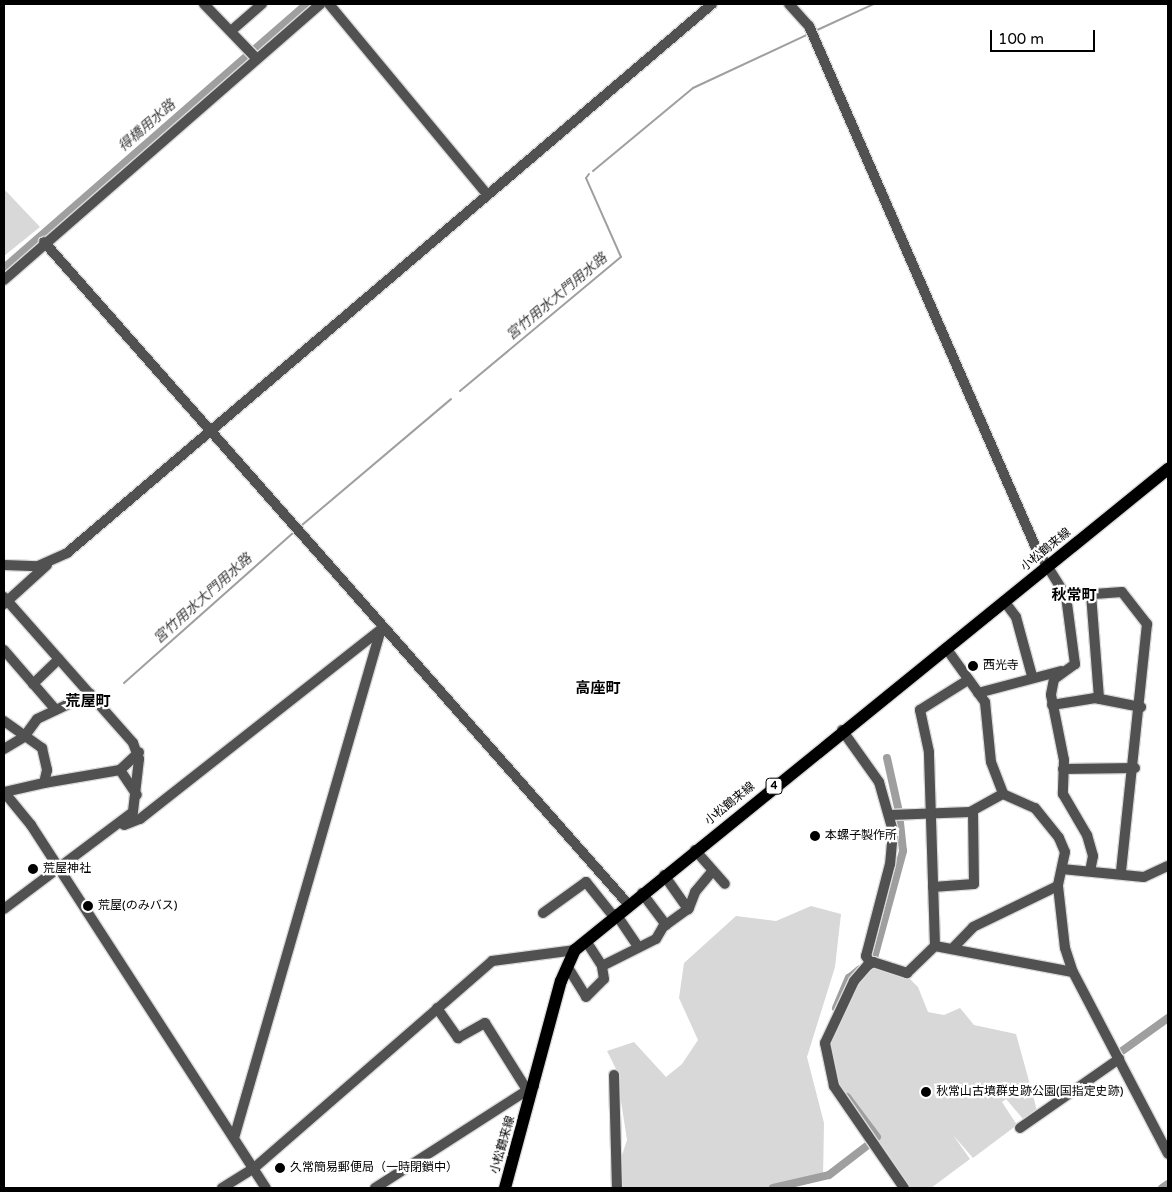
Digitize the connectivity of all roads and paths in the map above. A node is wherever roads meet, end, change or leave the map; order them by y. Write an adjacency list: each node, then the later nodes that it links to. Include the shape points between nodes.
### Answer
1 (204, 4): 7 (street)
2 (262, 4): 7 (street)
3 (320, 4): 8 (street)
4 (328, 4): 9 (street)
5 (712, 4): 9 (street)
6 (789, 4): 16 (street, via 809,26)
7 (231, 31): 8 (street)
8 (252, 54): 10 (street)
9 (487, 194): 12 (street)
10 (44, 242): 11 (street); 12 (street)
11 (4, 280)
12 (213, 430): 14 (street); 21 (street)
13 (1168, 469): 16 (main road, 小松鶴来線 / 4)
14 (50, 562): 15 (street, via 38,566); 19 (street)
15 (4, 565)
16 (1046, 567): 18 (street); 20 (main road, 小松鶴来線 / 4)
17 (1091, 594): 18 (street); 31 (street); 33 (street, via 1122,592 1147,624)
18 (1066, 596): 25 (street, via 1075,664)
19 (5, 600): 24 (street)
20 (1004, 601): 22 (main road, 小松鶴来線 / 4); 26 (street, via 1016,617)
21 (381, 629): 49 (street, via 140,819); 62 (street); 82 (street)
22 (946, 648): 27 (street); 36 (main road, 小松鶴来線 / 4)
23 (4, 650): 28 (street)
24 (59, 659): 28 (street); 30 (street)
25 (1065, 671): 26 (street); 32 (street, via 1054,678)
26 (1032, 676): 29 (street)
27 (968, 680): 29 (street); 48 (street, via 920,710 929,752)
28 (33, 684): 34 (street)
29 (978, 693): 44 (street, via 985,702 991,762)
30 (90, 694): 34 (street); 39 (street)
31 (1099, 699): 32 (street); 33 (street)
32 (1052, 705): 41 (street)
33 (1141, 707): 40 (street)
34 (56, 710): 37 (street, via 37,719)
35 (4, 721): 37 (street)
36 (842, 730): 47 (street, via 880,782); 50 (main road, 小松鶴来線 / 4)
37 (24, 737): 38 (street); 43 (street, via 42,748 47,764)
38 (4, 749)
39 (139, 752): 42 (street); 45 (street)
40 (1135, 768): 41 (street); 56 (street)
41 (1063, 769): 54 (street, via 1069,810 1087,835 1093,856)
42 (120, 770): 43 (street); 45 (street)
43 (44, 783): 52 (street, via 4,792)
44 (1003, 794): 46 (street); 53 (street, via 1035,808 1052,824 1065,852)
45 (137, 795): 49 (street, via 133,812)
46 (973, 811): 48 (street); 60 (street, via 974,884)
47 (890, 815): 48 (street); 73 (street, via 890,864 866,956)
48 (931, 815): 60 (street)
49 (120, 826): 52 (street)
50 (695, 850): 55 (street); 57 (main road, 小松鶴来線 / 4)
51 (1168, 866): 56 (street, via 1144,877)
52 (57, 868): 63 (street); 82 (street)
53 (1062, 870): 54 (street); 59 (street)
54 (1090, 871): 56 (street)
55 (712, 872): 58 (street); 64 (street, via 694,892)
56 (1121, 873)
57 (664, 875): 61 (main road, 小松鶴来線 / 4); 64 (street)
58 (725, 884)
59 (1058, 886): 71 (street, via 973,927); 76 (street, via 1065,948)
60 (933, 887): 69 (street)
61 (642, 894): 62 (main road, 小松鶴来線 / 4); 67 (street)
62 (628, 904): 66 (main road, 小松鶴来線 / 4)
63 (4, 909)
64 (688, 909): 67 (street)
65 (543, 914): 66 (street, via 586,882)
66 (615, 916): 68 (main road, 小松鶴来線 / 4); 70 (street)
67 (666, 925): 70 (street, via 656,939)
68 (586, 941): 72 (main road, 小松鶴来線 / 4); 75 (street)
69 (935, 946): 71 (street); 73 (street, via 907,972)
70 (638, 947): 75 (street)
71 (952, 949): 76 (street)
72 (575, 950): 74 (main road, 小松鶴来線 / 4); 77 (street, via 492,961)
73 (871, 964): 90 (street, via 854,981 824,1050 836,1090)
74 (567, 966): 75 (street, via 586,997 604,979); 80 (main road, 小松鶴来線 / 4)
75 (602, 966)
76 (1073, 972): 78 (street)
77 (437, 1008): 80 (street, via 458,1038 484,1022); 84 (street)
78 (1119, 1059): 81 (street); 83 (street)
79 (614, 1075): 89 (street)
80 (531, 1088): 87 (street); 88 (main road, 小松鶴来線 / 4)
81 (1020, 1128)
82 (234, 1138): 84 (street)
83 (1168, 1154)
84 (253, 1169): 85 (street); 86 (street)
85 (222, 1188)
86 (266, 1188)
87 (376, 1188)
88 (505, 1188)
89 (617, 1188)
90 (904, 1188)

